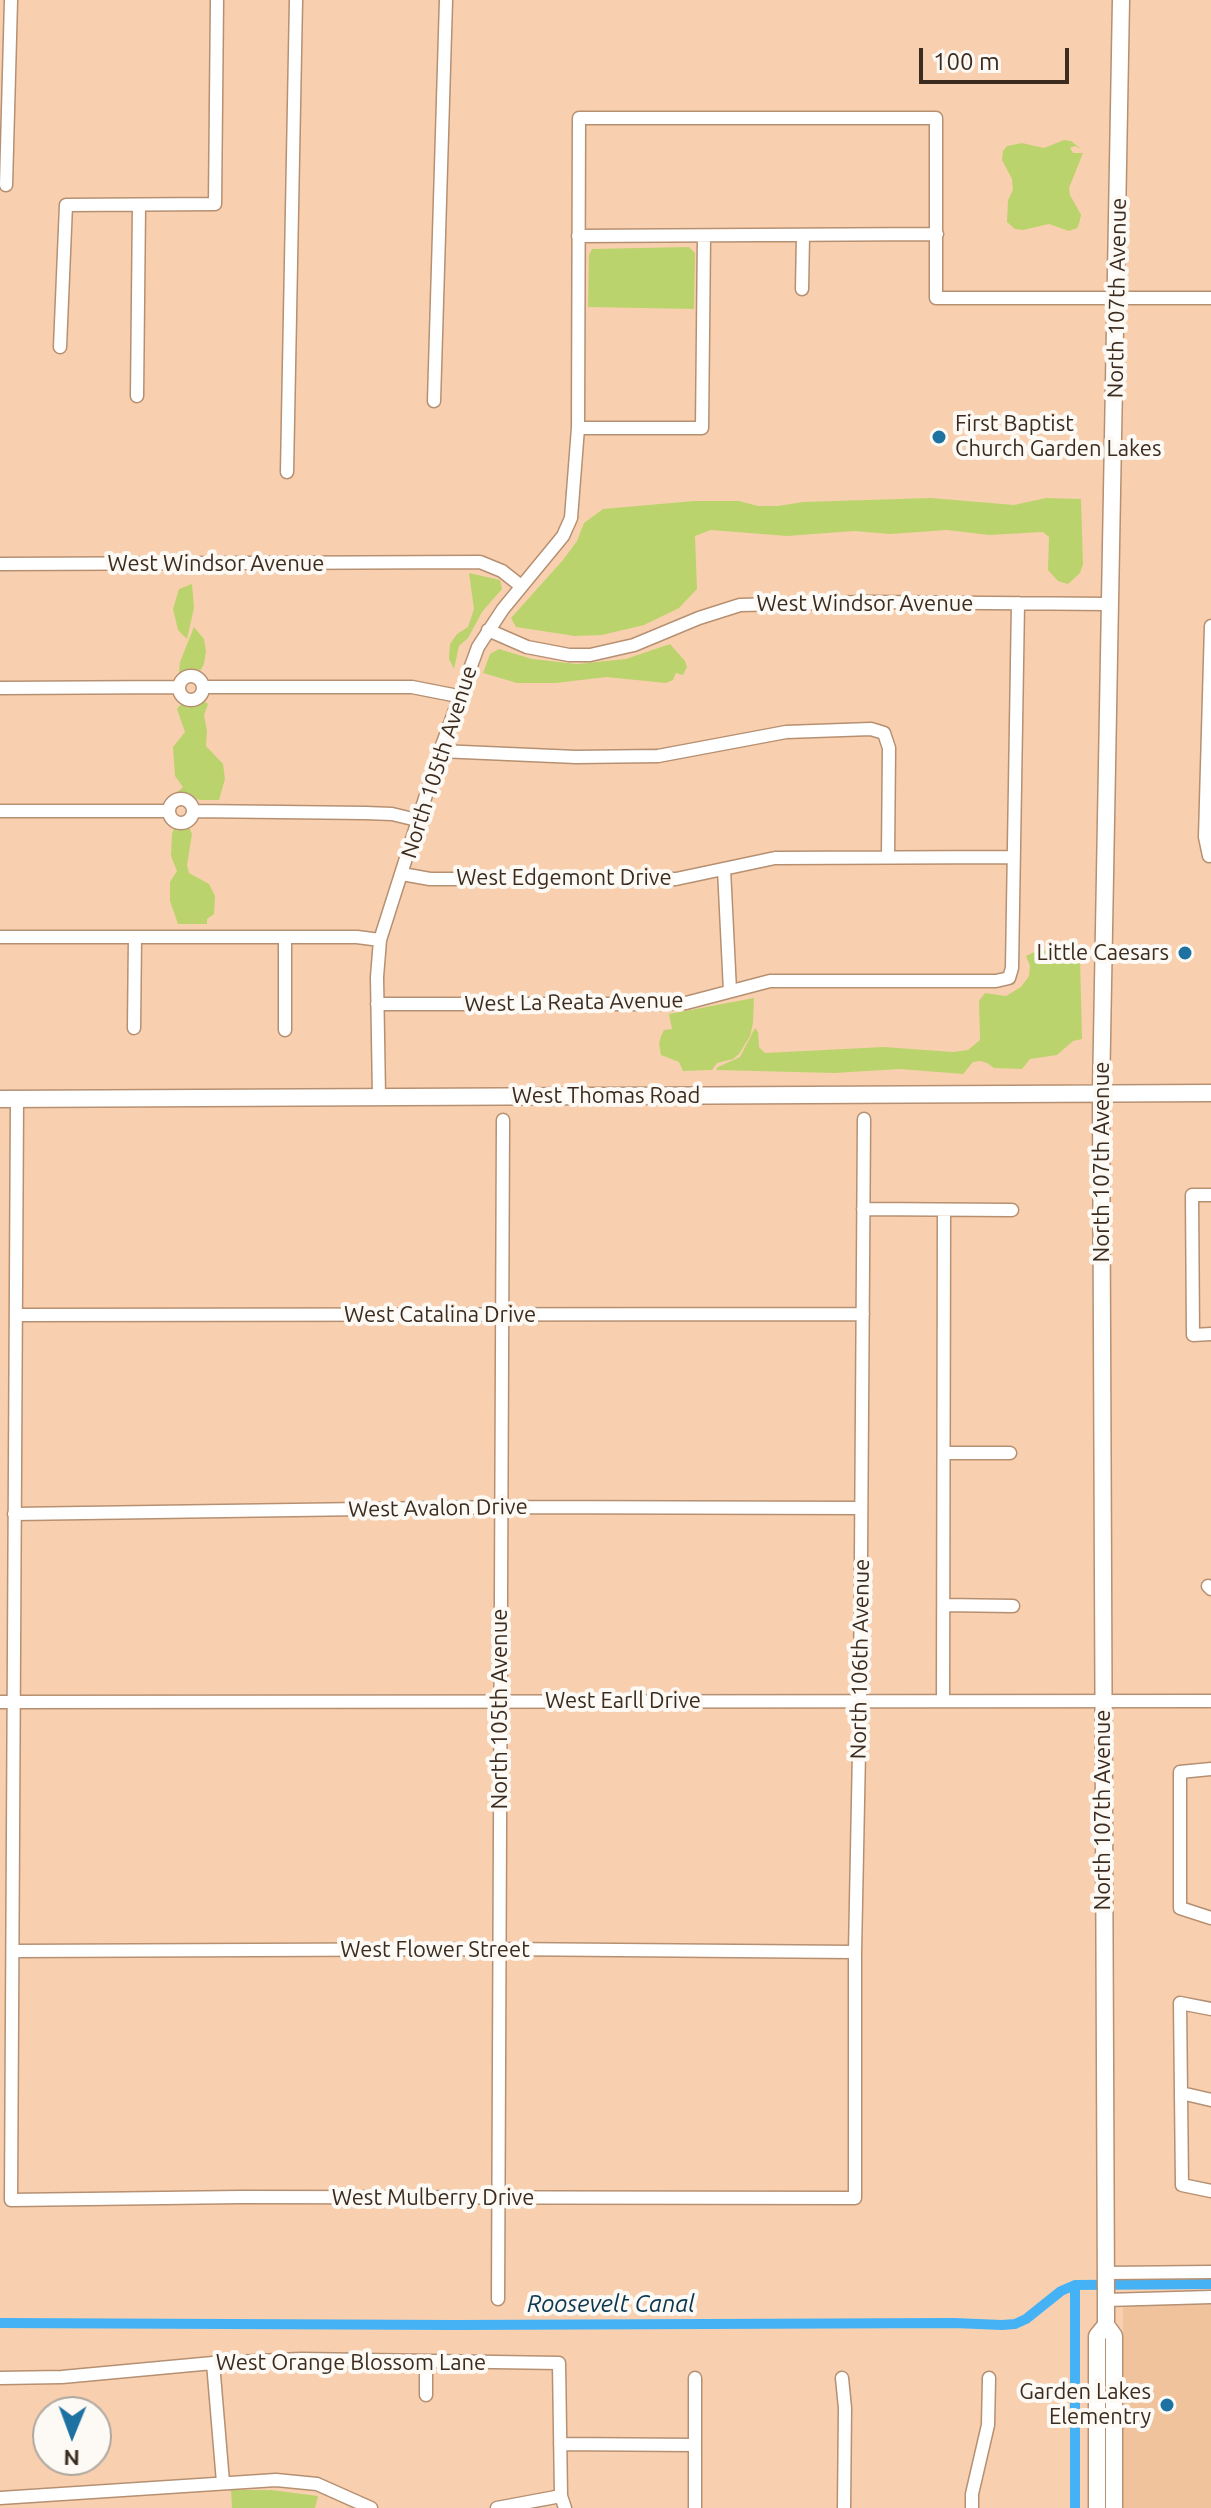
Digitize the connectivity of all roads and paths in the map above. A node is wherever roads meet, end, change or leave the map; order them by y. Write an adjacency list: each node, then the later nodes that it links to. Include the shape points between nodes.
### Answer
1 (11, 0): 6 (street)
2 (217, 0): 7 (street, via 215,204)
3 (296, 0): 19 (street)
4 (446, 0): 17 (street)
5 (1121, 0): 13 (main road, North 107th Avenue)
6 (6, 185)
7 (139, 205): 15 (street, via 66,205); 16 (street)
8 (937, 234): 9 (street, North 105th Avenue, via 936,118 579,118); 11 (street); 13 (street, via 936,298)
9 (578, 236): 10 (street); 18 (street, North 105th Avenue)
10 (704, 236): 11 (street); 18 (street, via 702,428)
11 (803, 236): 12 (street)
12 (802, 289)
13 (1117, 296): 14 (street); 23 (main road, North 107th Avenue)
14 (1211, 298)
15 (60, 347)
16 (137, 396)
17 (434, 401)
18 (578, 428): 21 (street, North 105th Avenue, via 571,518 563,536)
19 (287, 472)
20 (0, 564): 21 (street, West Windsor Avenue, via 480,562)
21 (521, 586): 25 (street, North 105th Avenue)
22 (1018, 603): 23 (street, West Windsor Avenue); 25 (street, West Windsor Avenue, via 740,605 634,645 590,655 527,647); 34 (street)
23 (1111, 604): 45 (main road, North 107th Avenue)
24 (1211, 626): 28 (street)
25 (488, 630): 27 (street, North 105th Avenue)
26 (0, 688): 27 (street, via 179,687 185,677 193,676 203,687 412,687)
27 (458, 696): 29 (street, North 105th Avenue)
28 (1209, 731): 32 (street, via 1205,837)
29 (440, 751): 31 (street, North 105th Avenue); 33 (street, via 658,756 786,732 871,729 884,733 889,748)
30 (0, 811): 31 (street, via 169,811 181,799 193,811 392,814)
31 (417, 820): 36 (street, North 105th Avenue)
32 (1210, 856)
33 (888, 857): 34 (street, West Edgemont Drive); 35 (street, West Edgemont Drive, via 775,858)
34 (1013, 857): 41 (street, West La Reata Avenue, via 1009,978 770,981)
35 (724, 869): 36 (street, West Edgemont Drive, via 664,879 430,879); 41 (street)
36 (402, 874): 40 (street, North 105th Avenue)
37 (0, 937): 38 (street)
38 (135, 937): 39 (street); 43 (street)
39 (285, 938): 40 (street); 44 (street)
40 (380, 940): 42 (street, North 105th Avenue)
41 (730, 991): 42 (street, West La Reata Avenue, via 686,1003)
42 (377, 1004): 47 (street, North 105th Avenue)
43 (134, 1028)
44 (285, 1030)
45 (1101, 1093): 46 (main road, West Thomas Road); 47 (main road, West Thomas Road); 69 (main road, North 107th Avenue)
46 (1211, 1093)
47 (379, 1097): 48 (main road, West Thomas Road)
48 (9, 1099): 56 (street)
49 (864, 1119): 52 (street, North 106th Avenue)
50 (503, 1120): 57 (street, North 105th Avenue)
51 (1211, 1195): 58 (street, via 1192,1195 1193,1335)
52 (863, 1209): 53 (street); 55 (street, North 106th Avenue)
53 (944, 1210): 54 (street); 59 (street)
54 (1012, 1210)
55 (863, 1314): 57 (street, West Catalina Drive); 62 (street, North 106th Avenue)
56 (17, 1315): 57 (street, West Catalina Drive); 63 (street)
57 (502, 1315): 61 (street, North 105th Avenue)
58 (1211, 1334)
59 (944, 1453): 60 (street); 64 (street)
60 (1010, 1453)
61 (503, 1507): 62 (street, West Avalon Drive); 63 (street, West Avalon Drive); 66 (street, North 105th Avenue)
62 (861, 1508): 67 (street, North 106th Avenue)
63 (14, 1514): 72 (street)
64 (944, 1605): 65 (street); 68 (street)
65 (1013, 1606)
66 (499, 1701): 67 (street, West Earll Drive); 72 (street, West Earll Drive); 75 (street, North 105th Avenue)
67 (860, 1701): 68 (street, West Earll Drive); 77 (street, North 106th Avenue)
68 (943, 1701): 69 (street, West Earll Drive)
69 (1102, 1701): 70 (street, West Earll Drive); 85 (main road, North 107th Avenue)
70 (1211, 1701)
71 (0, 1702): 72 (street, West Earll Drive)
72 (16, 1702): 76 (street)
73 (1211, 1769): 74 (street, via 1180,1772 1180,1908)
74 (1211, 1918)
75 (499, 1949): 76 (street, West Flower Street); 77 (street, West Flower Street); 83 (street, North 105th Avenue)
76 (14, 1951): 83 (street, West Mulberry Drive, via 11,2200)
77 (855, 1952): 82 (street, North 106th Avenue)
78 (1211, 2009): 79 (street, via 1180,2003)
79 (1181, 2093): 80 (street); 81 (street, via 1182,2185)
80 (1211, 2100)
81 (1211, 2191)
82 (855, 2198): 83 (street, West Mulberry Drive)
83 (496, 2199): 88 (street, North 105th Avenue)
84 (1211, 2272): 85 (street)
85 (1106, 2273): 87 (main road, North 107th Avenue)
86 (1211, 2297): 87 (street)
87 (1106, 2298): 89 (main road, North 107th Avenue)
88 (498, 2299)
89 (1106, 2325): 107 (main road, North 107th Avenue, via 1097,2336); 108 (main road, North 107th Avenue, via 1114,2336)
90 (426, 2362): 91 (street, West Orange Blossom Lane); 96 (street); 97 (street, West Orange Blossom Lane, via 559,2363)
91 (213, 2363): 92 (street, West Orange Blossom Lane); 99 (street)
92 (0, 2378)
93 (695, 2378): 98 (street)
94 (842, 2378): 105 (street)
95 (989, 2378): 106 (street, via 988,2425)
96 (426, 2395)
97 (560, 2444): 98 (street); 101 (street)
98 (695, 2445): 104 (street)
99 (223, 2482): 100 (street); 102 (street, via 317,2484)
100 (0, 2498)
101 (563, 2502): 103 (street)
102 (371, 2508)
103 (497, 2508)
104 (695, 2508)
105 (844, 2508)
106 (972, 2508)
107 (1097, 2508)
108 (1114, 2508)

